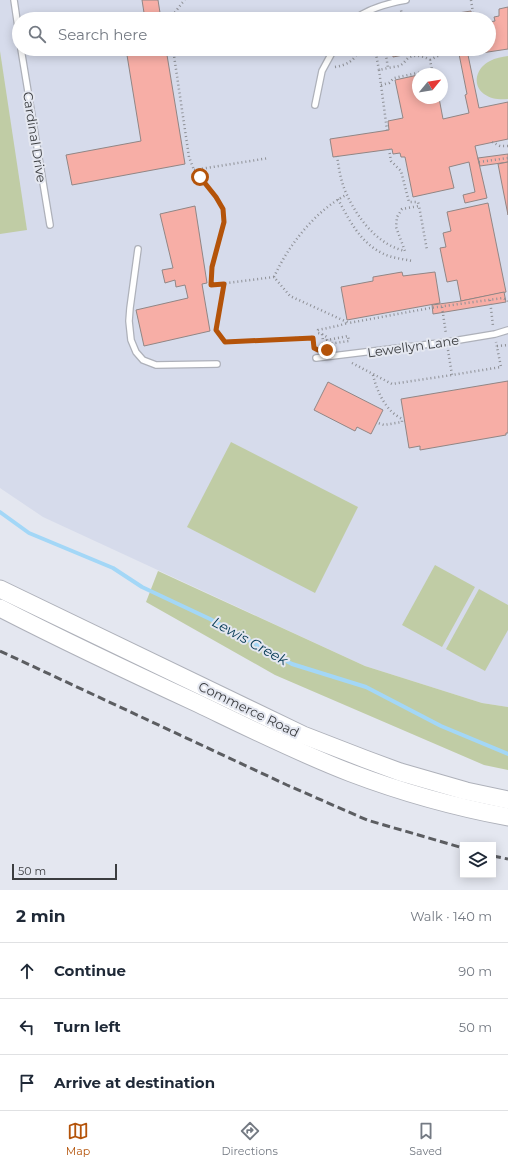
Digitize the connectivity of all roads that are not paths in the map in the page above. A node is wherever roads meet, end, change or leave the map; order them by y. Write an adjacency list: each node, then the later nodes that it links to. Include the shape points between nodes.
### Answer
1 (14, 0): 3 (lane)
2 (406, 0): 4 (lane)
3 (16, 12)
4 (366, 12)
5 (22, 56): 8 (lane, Cardinal Drive)
6 (330, 56): 7 (lane, via 322,71)
7 (315, 105)
8 (50, 225)
9 (138, 249): 12 (lane, via 129,321 131,340 139,357 156,365)
10 (508, 330): 11 (lane, Lewellyn Lane, via 447,342)
11 (316, 358)
12 (217, 364)
13 (0, 589): 15 (main road, Commerce Road, via 303,735 400,772)
14 (0, 608): 16 (main road, Commerce Road, via 315,758 403,791)
15 (508, 800)
16 (508, 817)

